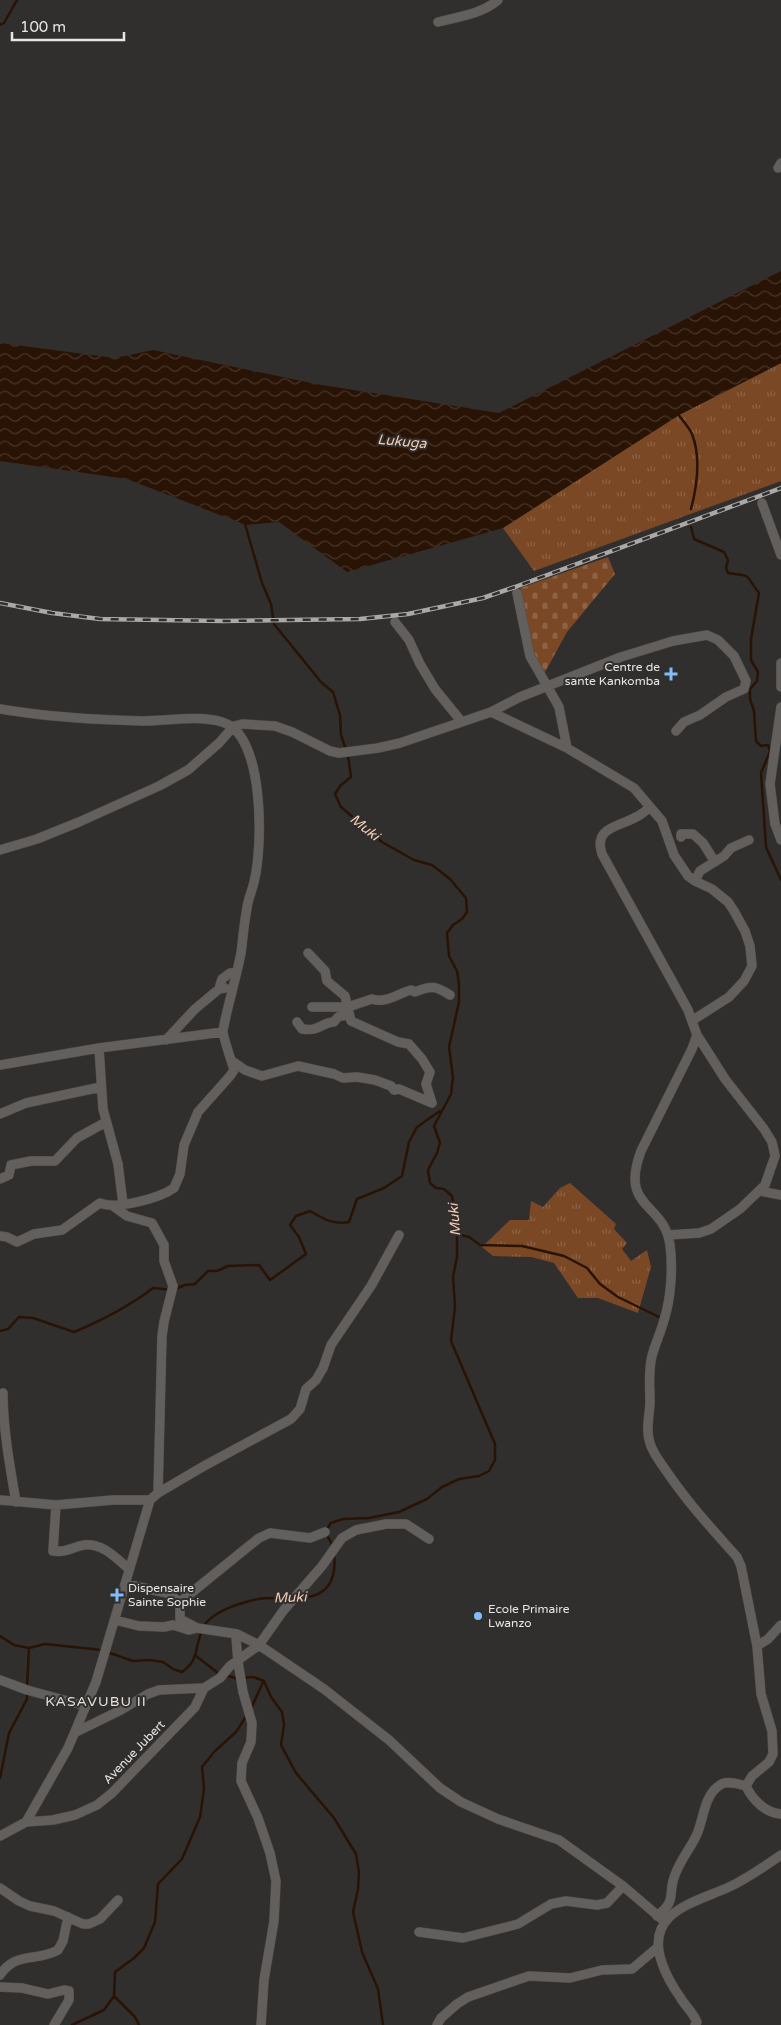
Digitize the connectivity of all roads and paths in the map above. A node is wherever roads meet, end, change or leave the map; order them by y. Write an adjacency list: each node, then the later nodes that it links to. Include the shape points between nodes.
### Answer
1 (498, 0): 2 (street, via 468,15)
2 (438, 22)
3 (762, 503): 4 (street)
4 (781, 555)
5 (517, 593): 9 (street, via 530,656)
6 (395, 622): 13 (street, via 409,640 435,689)
7 (781, 663): 8 (street)
8 (781, 687)
9 (546, 688): 12 (street); 15 (street, via 621,657 673,641 707,635 718,640 734,656 746,681 744,689 684,722); 16 (street, via 559,707)
10 (781, 707): 20 (street, via 770,784 775,824)
11 (0, 709): 14 (street, via 65,718 196,720)
12 (490, 712): 13 (street); 16 (street)
13 (461, 721): 14 (street, via 400,743 339,753 330,752 275,726)
14 (234, 726): 21 (street, via 188,770 159,786 37,839); 25 (street, via 254,763 259,820 254,882 246,909)
15 (676, 731)
16 (567, 748): 17 (street, via 634,788)
17 (649, 808): 23 (street, via 662,821 674,854); 31 (street, via 636,818 607,830 599,845)
18 (681, 838): 22 (street, via 681,834 693,834)
19 (749, 840): 22 (street, via 731,848)
20 (781, 840)
21 (0, 850)
22 (715, 862): 23 (street, via 700,871)
23 (695, 881): 31 (street, via 728,902 745,931 752,966 744,981 728,997)
24 (308, 953): 30 (street, via 325,971 327,981 345,996)
25 (236, 973): 26 (street); 27 (street, via 222,979)
26 (234, 986): 27 (street); 33 (street)
27 (219, 989): 35 (street)
28 (450, 995): 30 (street, via 438,987 425,987 415,992 404,992 398,997 372,999)
29 (312, 1006): 30 (street)
30 (348, 1010): 32 (street, via 321,1028 302,1029); 37 (street, via 351,1022 410,1044 430,1072 426,1084 432,1103 376,1080 343,1078 298,1066 262,1076)
31 (693, 1020): 34 (street)
32 (298, 1022)
33 (222, 1032): 35 (street); 37 (street)
34 (697, 1035): 43 (street, via 772,1142 775,1156 768,1179); 48 (street, via 636,1166 634,1180 640,1199)
35 (166, 1040): 36 (street)
36 (99, 1048): 38 (street); 39 (street)
37 (232, 1061): 45 (street, via 234,1070 230,1076 198,1112 184,1145 180,1174 174,1188 142,1201)
38 (0, 1065)
39 (101, 1087): 40 (street, via 26,1103); 41 (street)
40 (0, 1114)
41 (106, 1122): 42 (street, via 77,1138 55,1161 11,1165 9,1174); 45 (street, via 118,1164)
42 (0, 1179)
43 (760, 1191): 44 (street); 48 (street, via 711,1229)
44 (781, 1194)
45 (123, 1204): 46 (street)
46 (113, 1206): 49 (street, via 100,1203 62,1230 34,1234 17,1242); 51 (street, via 127,1216 154,1225 164,1246 164,1260 174,1286 162,1336)
47 (399, 1235): 51 (street, via 371,1286 332,1345 316,1380 306,1389 300,1410 291,1419)
48 (668, 1235): 66 (street, via 671,1280 649,1373 649,1442 692,1507 737,1556)
49 (0, 1236)
50 (3, 1394): 54 (street, via 3,1421)
51 (158, 1493): 53 (street)
52 (0, 1500): 54 (street)
53 (150, 1500): 55 (street); 58 (street)
54 (16, 1502): 55 (street)
55 (56, 1505): 58 (street, via 53,1551 63,1553 84,1545 102,1547)
56 (326, 1532): 60 (street, via 310,1538 270,1533 254,1542)
57 (429, 1539): 65 (street, Avenue Jubert, via 406,1524 356,1530 342,1538)
58 (129, 1569): 59 (street)
59 (124, 1584): 60 (street, via 167,1592); 61 (street)
60 (180, 1602): 62 (street)
61 (115, 1620): 62 (street, via 139,1626 164,1627); 70 (street)
62 (177, 1622): 64 (street)
63 (781, 1625): 66 (street)
64 (237, 1634): 65 (street); 67 (street)
65 (259, 1644): 67 (street, Avenue Jubert); 77 (street, via 389,1740 440,1788 461,1802 559,1840)
66 (757, 1646): 72 (street, via 761,1694 772,1731 773,1754)
67 (234, 1664): 69 (street, Avenue Jubert); 87 (street, via 252,1724 241,1781 270,1853 276,1881)
68 (0, 1680): 70 (street)
69 (204, 1688): 71 (street, via 159,1690); 74 (street, Avenue Jubert, via 195,1707 97,1805 75,1815)
70 (86, 1706): 71 (street)
71 (76, 1732): 74 (street)
72 (746, 1786): 73 (street, via 766,1809); 81 (street, via 727,1782 720,1785 706,1803 697,1834 674,1877 669,1905)
73 (781, 1814)
74 (26, 1822): 75 (street, Avenue Jubert)
75 (0, 1836)
76 (781, 1854): 81 (street, via 731,1886)
77 (623, 1886): 81 (street); 82 (street, via 607,1903 596,1905 566,1901 551,1904 518,1924 463,1938)
78 (0, 1888): 80 (street, via 18,1901)
79 (118, 1900): 80 (street, via 100,1919 89,1924)
80 (68, 1917): 84 (street, via 58,1950 17,1960 6,1966)
81 (660, 1918): 83 (street)
82 (419, 1932)
83 (658, 1947): 88 (street, via 632,1969 602,1970 570,1978 529,1976 479,1992 457,2004); 89 (street, via 669,1979 693,2012)
84 (0, 1975)
85 (0, 1987): 86 (street, via 48,1994 69,1991 70,2000)
86 (54, 2025)
87 (261, 2025)
88 (437, 2025)
89 (695, 2025)

